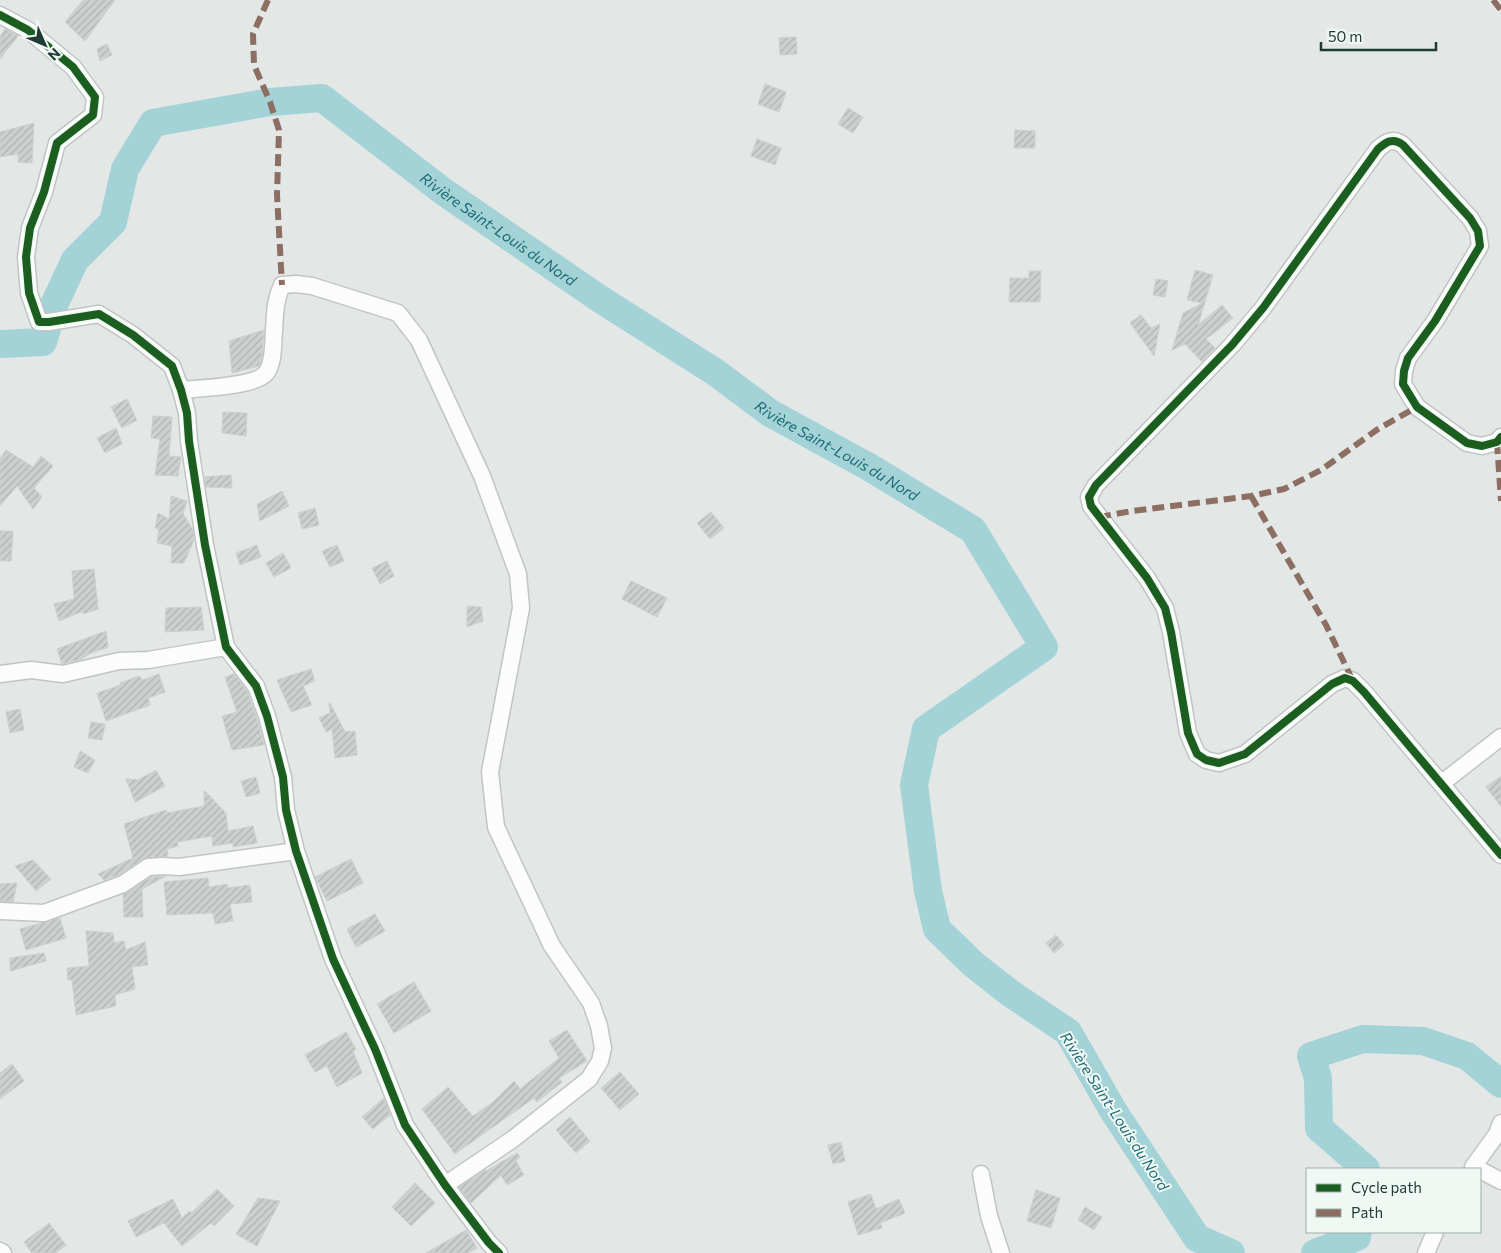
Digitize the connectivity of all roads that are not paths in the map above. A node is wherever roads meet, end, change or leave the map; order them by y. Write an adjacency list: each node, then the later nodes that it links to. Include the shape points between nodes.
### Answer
1 (0, 15): 2 (street, via 28,30 73,67 95,97 93,114 57,143 30,228 26,257 29,293 39,322 99,314 133,335 172,366)
2 (181, 390): 4 (street, via 205,545); 16 (street, via 244,383 257,380 267,372 272,353 276,297 282,285 312,286 398,313 419,340 478,467 518,574 521,608 490,772 496,827 552,946 591,1002 603,1048 600,1061 589,1079 513,1139)
3 (1501, 437): 7 (street, via 1497,442 1482,446 1467,443 1416,407 1402,384 1408,358 1435,321 1480,246 1478,232 1470,218 1403,145 1393,140 1378,150 1251,323 1096,485 1089,497 1091,506 1147,578 1165,608 1188,733 1197,754 1219,763 1244,754 1332,684 1345,678 1364,692)
4 (226, 647): 5 (street, via 148,660 118,661 63,674 31,670); 8 (street, via 256,686 267,716 283,777 286,810)
5 (0, 674)
6 (1501, 737): 7 (street)
7 (1442, 783): 9 (street)
8 (296, 851): 10 (street, via 179,867 148,868 123,884 44,913); 16 (street, via 333,959 376,1050 405,1125)
9 (1501, 855)
10 (0, 911)
11 (1501, 1124): 12 (street)
12 (1476, 1168)
13 (1481, 1172): 15 (street)
14 (981, 1174): 19 (street, via 989,1216)
15 (1501, 1181)
16 (445, 1185): 18 (street)
17 (1435, 1233): 20 (street)
18 (499, 1253)
19 (1001, 1253)
20 (1426, 1253)

